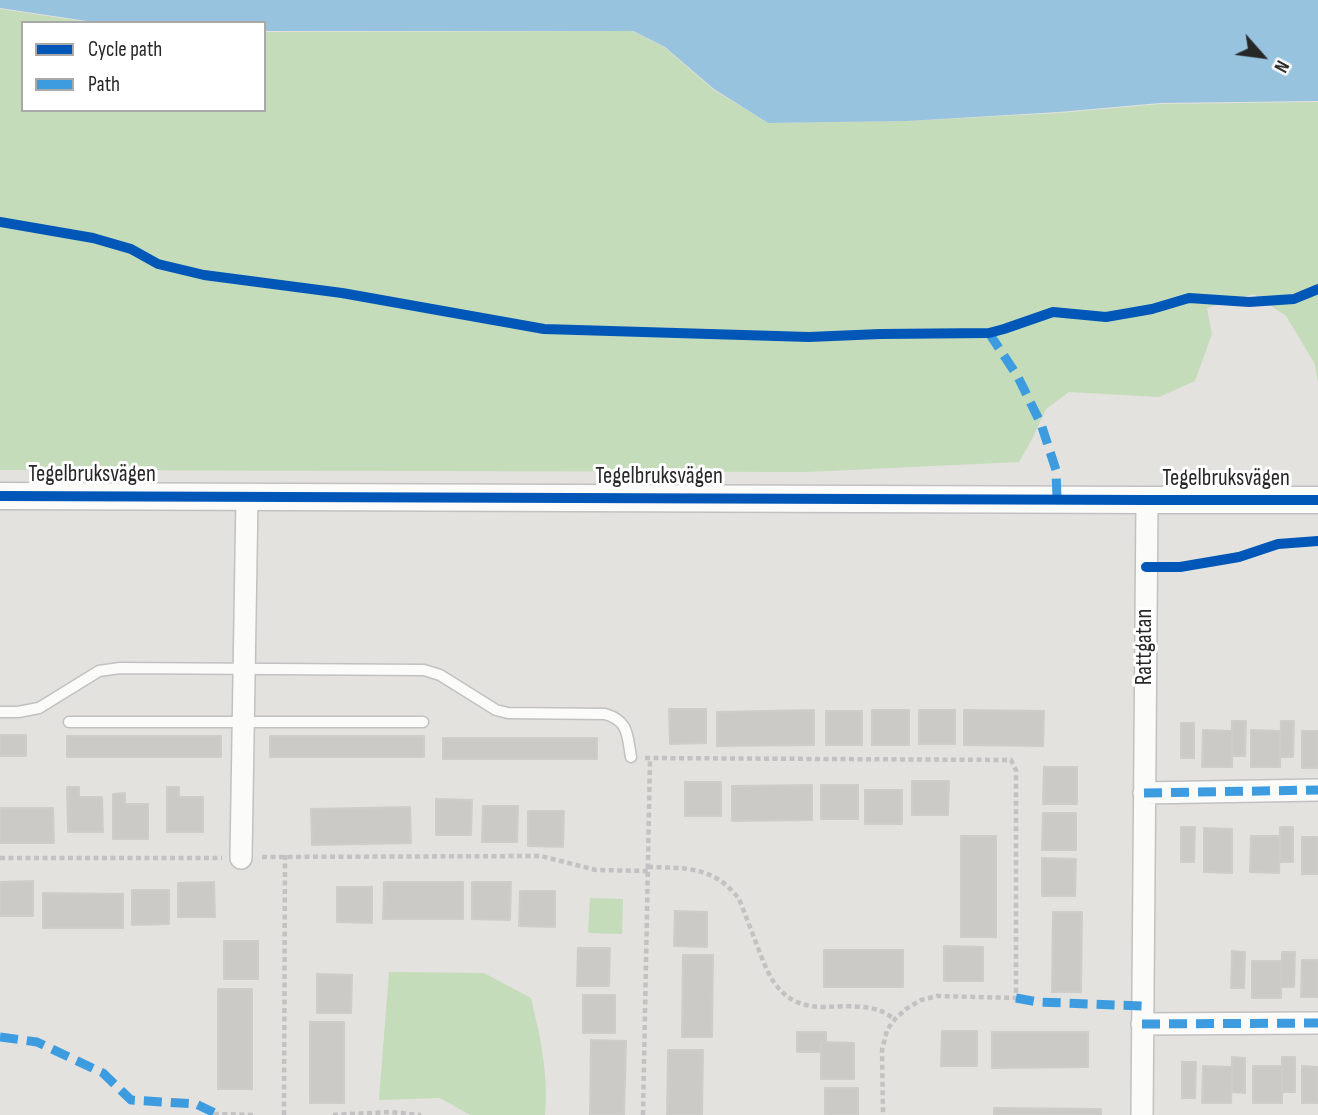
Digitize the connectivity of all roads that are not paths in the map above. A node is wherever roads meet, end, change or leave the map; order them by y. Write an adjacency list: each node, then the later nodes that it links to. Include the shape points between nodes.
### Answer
1 (0, 496): 2 (street, Tegelbruksvägen)
2 (247, 497): 3 (street, Tegelbruksvägen); 5 (street)
3 (1147, 500): 4 (street, Tegelbruksvägen); 12 (street, Rattgatan)
4 (1318, 500)
5 (245, 669): 6 (lane, via 99,671 39,708); 8 (street); 10 (lane, via 424,670 508,713 615,717 626,729)
6 (0, 712)
7 (69, 722): 8 (lane)
8 (243, 722): 9 (lane); 13 (street)
9 (423, 722)
10 (631, 757)
11 (1318, 790): 12 (street)
12 (1144, 793): 15 (street, Rattgatan)
13 (241, 858)
14 (1318, 1023): 15 (street)
15 (1142, 1024): 16 (street, Rattgatan)
16 (1142, 1115)

